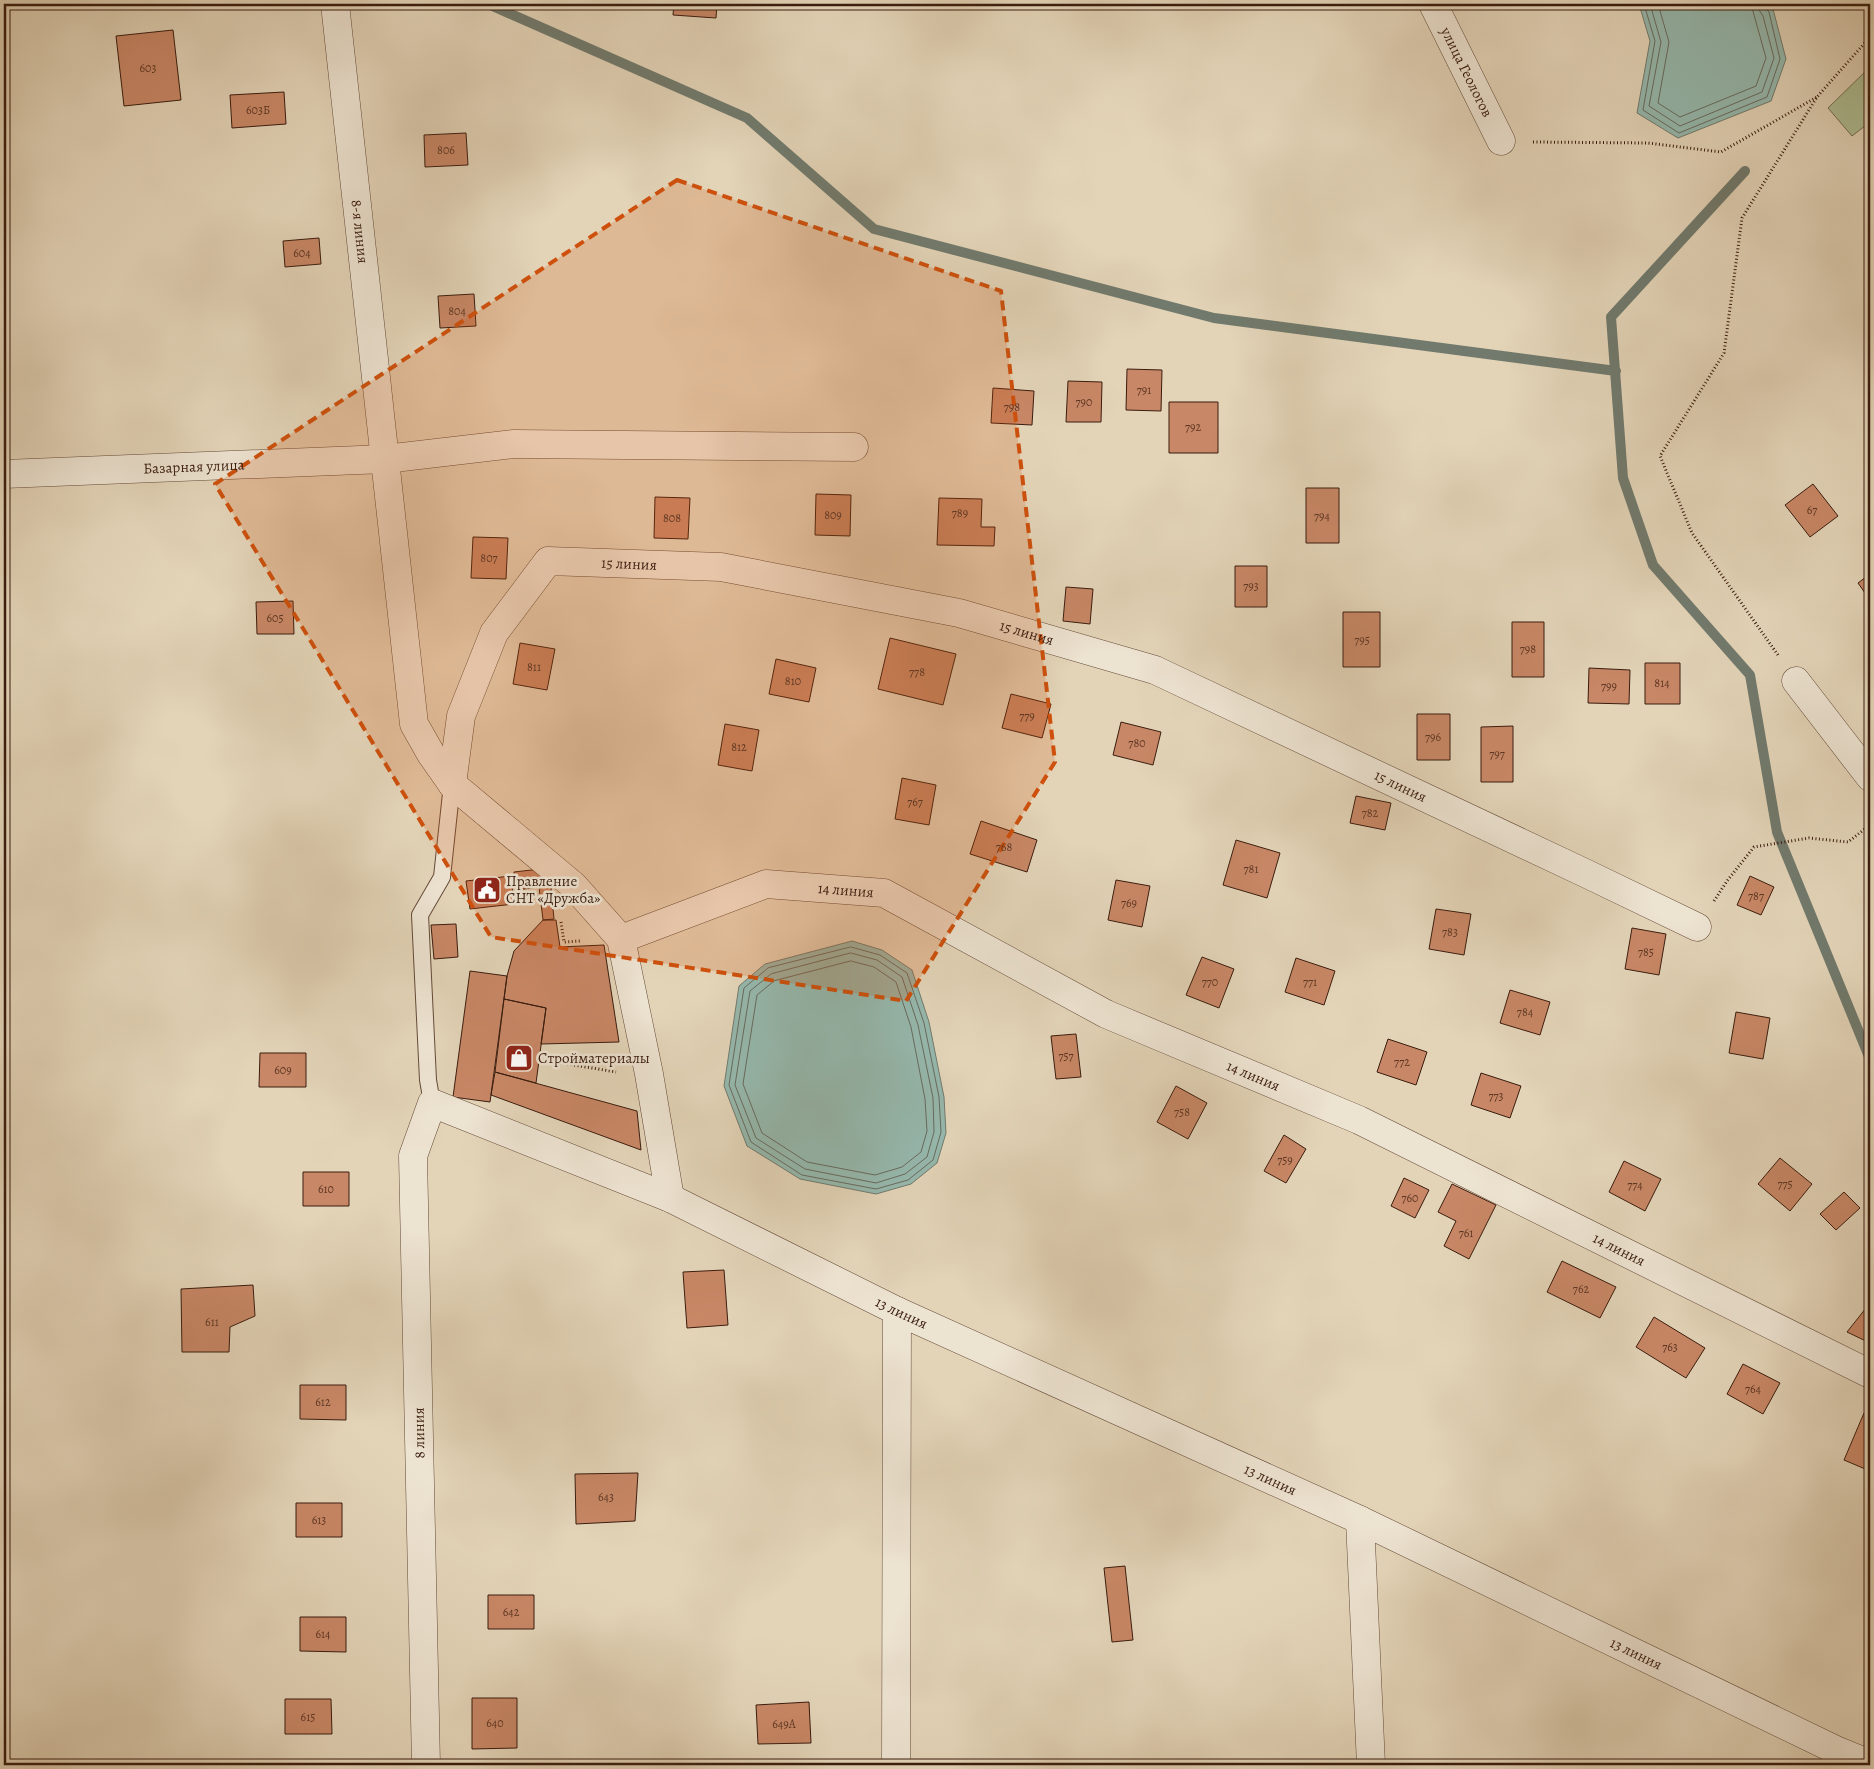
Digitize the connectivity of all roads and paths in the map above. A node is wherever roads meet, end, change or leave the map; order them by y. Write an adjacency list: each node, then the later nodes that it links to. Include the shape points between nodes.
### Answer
1 (335, 4): 7 (street, 8-я линия)
2 (1433, 4): 5 (street, улица Геологов)
3 (1870, 38): 4 (path)
4 (1817, 97): 5 (path, via 1721,152 1648,143); 9 (path, via 1742,218 1724,353 1660,456 1692,533)
5 (1501, 141)
6 (854, 447): 7 (street, Базарная улица, via 514,444)
7 (385, 459): 8 (street, Базарная улица); 11 (street, 8-я линия, via 414,724)
8 (4, 474)
9 (1796, 681): 10 (street)
10 (1870, 777)
11 (452, 784): 14 (street, 15 линия, via 461,716 494,633 548,561 721,567 959,614 1155,670); 15 (street, 8-я линия, via 574,886); 18 (lane, via 442,877 420,915 428,1080)
12 (1870, 825): 13 (path, via 1848,842 1809,838 1754,847)
13 (1727, 881)
14 (1697, 927)
15 (621, 939): 17 (street); 21 (street, 14 линия, via 766,884 884,893 1106,1014 1359,1120)
16 (550, 1061): 17 (path, via 627,1074)
17 (649, 1074): 19 (street)
18 (432, 1103): 19 (street, 13 линия); 24 (street, 8 линия, via 413,1156)
19 (670, 1198): 20 (street, 13 линия)
20 (896, 1311): 22 (street, 13 линия); 25 (street)
21 (1870, 1374)
22 (1360, 1520): 23 (street, 13 линия); 26 (street)
23 (1870, 1764)
24 (426, 1765)
25 (896, 1765)
26 (1371, 1765)

